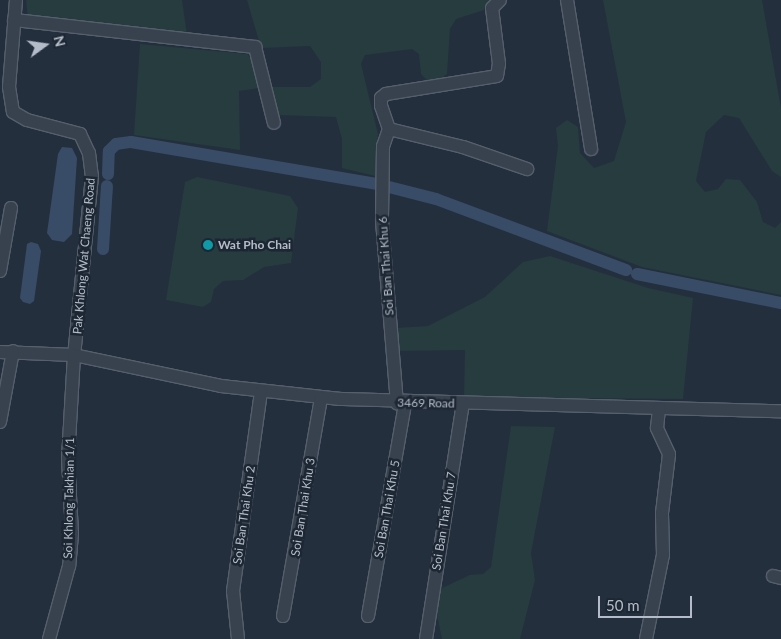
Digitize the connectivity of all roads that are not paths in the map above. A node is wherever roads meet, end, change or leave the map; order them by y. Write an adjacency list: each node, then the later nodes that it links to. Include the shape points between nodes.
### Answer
1 (16, 0): 4 (street, Pak Khlong Wat Chaeng Road)
2 (500, 0): 6 (street, via 492,8 499,64 497,76 386,94 381,98)
3 (567, 0): 7 (street)
4 (14, 20): 5 (street, via 255,47); 13 (street, Pak Khlong Wat Chaeng Road, via 9,87 13,112 27,120 80,134 89,153 91,196)
5 (274, 123)
6 (389, 129): 8 (street, via 463,147); 16 (street, Soi Ban Thai Khu 6, via 383,146 382,221)
7 (591, 149)
8 (527, 169)
9 (11, 208): 10 (street)
10 (0, 271)
11 (13, 351): 12 (street, 3469 Road); 13 (street, 3469 Road); 20 (street)
12 (0, 352)
13 (74, 355): 14 (street, 3469 Road); 23 (street, Soi Khlong Takhian 1/1, via 68,458 72,534 69,566)
14 (261, 392): 15 (street, 3469 Road); 24 (street, Soi Ban Thai Khu 2, via 233,591)
15 (321, 398): 16 (street, 3469 Road); 21 (street, Soi Ban Thai Khu 3)
16 (401, 403): 17 (street, 3469 Road); 22 (street, Soi Ban Thai Khu 5)
17 (463, 404): 18 (street, 3469 Road); 25 (street, Soi Ban Thai Khu 7)
18 (659, 408): 19 (street, 3469 Road); 26 (street, via 657,428 669,454 662,513 663,555)
19 (781, 411)
20 (0, 422)
21 (283, 616)
22 (368, 616)
23 (49, 639)
24 (238, 639)
25 (426, 639)
26 (646, 639)

